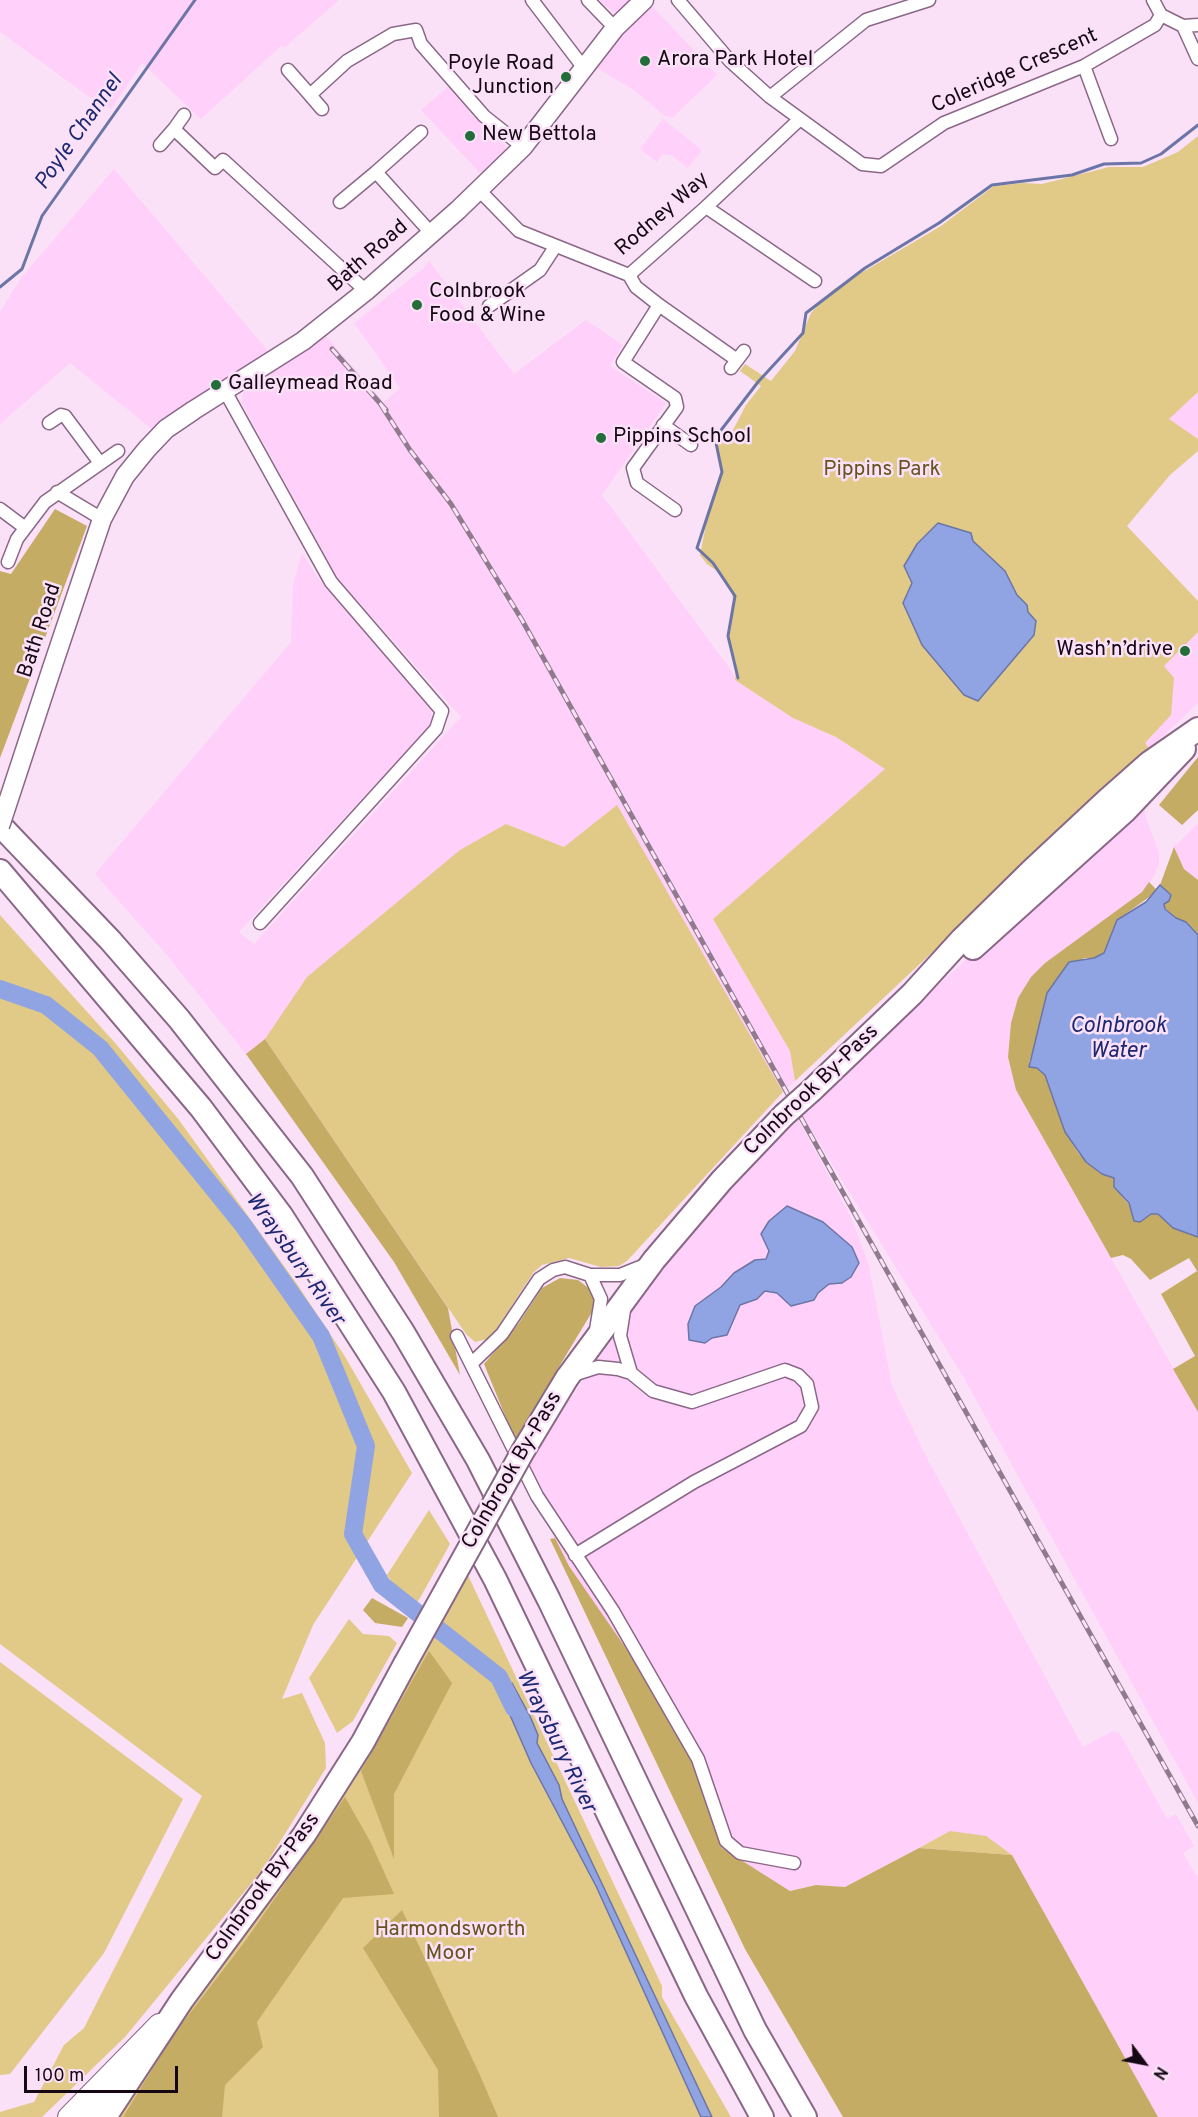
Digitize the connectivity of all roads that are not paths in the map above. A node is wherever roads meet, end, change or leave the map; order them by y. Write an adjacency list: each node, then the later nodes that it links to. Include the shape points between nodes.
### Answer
1 (532, 0): 13 (street)
2 (588, 0): 10 (street)
3 (644, 0): 10 (street, Bath Road)
4 (678, 0): 16 (street, Coleridge Crescent, via 730,62)
5 (929, 0): 16 (street, via 866,20)
6 (1153, 0): 7 (street)
7 (1161, 15): 9 (street); 12 (street, Coleridge Crescent, via 1155,25)
8 (1198, 25): 9 (street)
9 (1183, 26): 11 (street)
10 (615, 28): 13 (street, Bath Road)
11 (1198, 59)
12 (1084, 66): 19 (street, Coleridge Crescent, via 944,123 881,166 862,165); 22 (street)
13 (583, 67): 24 (street, Bath Road)
14 (288, 70): 15 (street)
15 (310, 95): 17 (street); 24 (street, via 347,62 393,34 416,30 421,44 484,116)
16 (770, 97): 19 (street, Coleridge Crescent)
17 (322, 109)
18 (184, 115): 20 (street)
19 (800, 119): 28 (street, Rodney Way)
20 (174, 129): 23 (street); 33 (street, via 215,168 223,160 230,160)
21 (421, 132): 25 (street)
22 (1111, 139)
23 (160, 145)
24 (523, 147): 26 (street, Bath Road)
25 (376, 172): 27 (street); 29 (street)
26 (480, 191): 29 (street, Bath Road); 30 (street, Rodney Way, via 519,231)
27 (340, 202)
28 (706, 207): 31 (street, Rodney Way); 32 (street)
29 (431, 233): 33 (street, Bath Road)
30 (555, 247): 31 (street, Rodney Way); 35 (street, via 540,270)
31 (629, 275): 34 (street, via 636,287)
32 (815, 281)
33 (366, 291): 37 (street, Bath Road, via 303,341)
34 (659, 305): 36 (street); 39 (street, via 623,362 675,398 677,407)
35 (489, 306)
36 (737, 360)
37 (225, 391): 46 (street, Bath Road, via 166,429 125,476); 54 (street, via 331,582 442,711 430,737)
38 (49, 423): 42 (street, via 65,416)
39 (663, 425): 40 (street); 45 (street, via 633,468 633,477)
40 (691, 445)
41 (118, 451): 42 (street)
42 (100, 463): 43 (street)
43 (57, 492): 46 (street); 47 (street)
44 (0, 509): 47 (street)
45 (675, 510)
46 (102, 519): 50 (street, Bath Road, bridge)
47 (24, 527): 48 (street)
48 (8, 562)
49 (1198, 730): 55 (highway, Colnbrook By-Pass, bridge, via 1149,763 978,924 912,994 784,1115)
50 (0, 825): 70 (highway, via 179,1019 302,1176 403,1332 478,1460 756,2030)
51 (0, 870): 53 (highway)
52 (0, 896): 53 (highway)
53 (38, 918): 69 (highway, via 201,1108 281,1215 394,1392 495,1579 696,1996)
54 (260, 923)
55 (654, 1260): 56 (street, via 624,1275); 57 (highway, Colnbrook By-Pass)
56 (590, 1275): 59 (street, via 602,1305); 60 (street, via 559,1268 539,1279 502,1334)
57 (627, 1294): 59 (highway, Colnbrook By-Pass); 61 (street, via 620,1336)
58 (458, 1336): 60 (street)
59 (594, 1340): 62 (highway, Colnbrook By-Pass)
60 (472, 1363): 63 (street, via 537,1496)
61 (631, 1373): 62 (street, via 598,1367); 63 (street, via 653,1391 692,1402 784,1370 798,1375 807,1384 811,1412 801,1426 694,1482)
62 (567, 1378): 65 (highway, Colnbrook By-Pass, bridge, via 363,1742 304,1835)
63 (575, 1555): 64 (street, via 613,1611 699,1760 726,1841 740,1853)
64 (794, 1863)
65 (182, 2000): 66 (main road); 67 (highway); 68 (highway)
66 (68, 2117)
67 (83, 2117)
68 (105, 2117)
69 (762, 2117)
70 (805, 2117)

